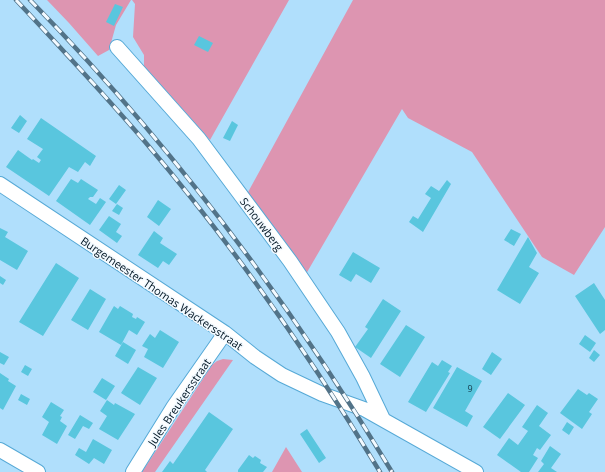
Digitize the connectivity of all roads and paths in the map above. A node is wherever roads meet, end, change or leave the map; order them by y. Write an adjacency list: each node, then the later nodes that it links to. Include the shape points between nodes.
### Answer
1 (117, 47): 4 (street, Schouwberg, via 199,139 290,261 338,332 363,377)
2 (0, 184): 3 (street, Burgemeester Thomas Wackersstraat)
3 (225, 333): 4 (street, Burgemeester Thomas Wackersstraat, via 282,375); 7 (street, Jules Breukersstraat, via 174,406)
4 (382, 419): 8 (street)
5 (0, 450): 6 (street)
6 (38, 472)
7 (133, 472)
8 (476, 472)

